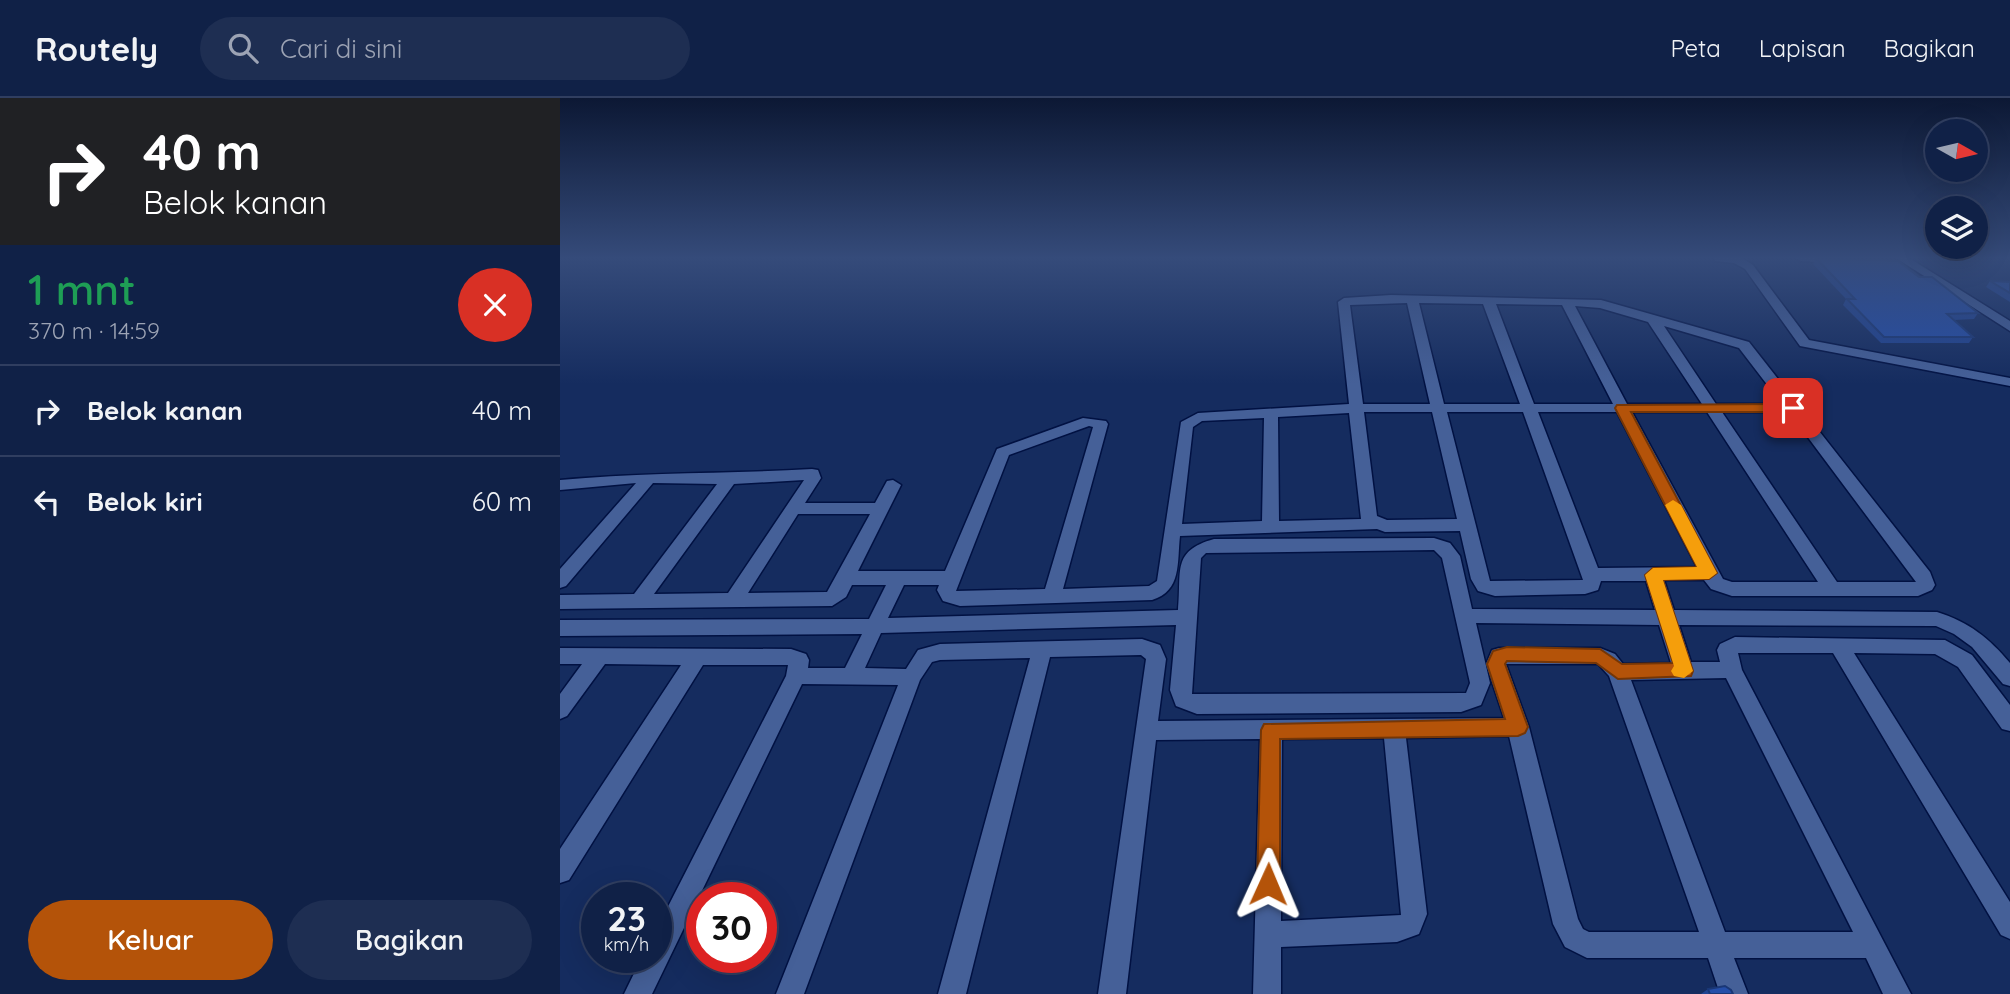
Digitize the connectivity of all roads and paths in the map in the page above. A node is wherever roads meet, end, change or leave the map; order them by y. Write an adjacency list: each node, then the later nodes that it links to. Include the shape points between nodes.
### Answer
1 (1412, 299): 12 (street)
2 (1394, 300): 11 (street, via 1344,302)
3 (1474, 300): 4 (street)
4 (1488, 300): 7 (street); 13 (street)
5 (1774, 300): 10 (street, via 1805,342)
6 (1965, 300): 9 (street)
7 (1566, 301): 8 (street, via 1601,304); 14 (street)
8 (1653, 319): 15 (street); 16 (street, via 1744,345)
9 (2010, 327)
10 (2010, 382)
11 (1355, 408): 12 (street); 17 (street); 24 (street, via 1368,519)
12 (1438, 408): 13 (street); 25 (street)
13 (1529, 408): 14 (street); 29 (street)
14 (1622, 408): 15 (street); 28 (street)
15 (1712, 408): 16 (street); 35 (street)
16 (1793, 408): 35 (street, via 1926,585 1918,589)
17 (1271, 413): 26 (street); 27 (street, via 1190,420)
18 (649, 478): 19 (street); 21 (street); 34 (street)
19 (729, 480): 22 (street, via 812,474); 38 (street)
20 (894, 485): 23 (street)
21 (562, 486)
22 (793, 508): 23 (street); 39 (street)
23 (881, 509): 31 (street)
24 (1376, 524): 25 (street); 26 (street)
25 (1467, 525): 29 (street, via 1485,586 1586,587 1592,585)
26 (1270, 529): 27 (street)
27 (1172, 530): 36 (street, via 1162,588 1152,593)
28 (1709, 573): 30 (street); 35 (street, via 1717,584 1732,589)
29 (1592, 575): 30 (street)
30 (1653, 575): 42 (street)
31 (846, 578): 32 (street); 39 (street, via 832,599)
32 (898, 578): 33 (street); 43 (street)
33 (950, 578): 36 (street, via 946,590 960,598); 36 (street, via 1002,452 1096,421 1101,424)
34 (560, 581)
35 (1832, 589)
36 (1052, 596)
37 (560, 602): 38 (street)
38 (638, 602): 39 (street)
39 (732, 602)
40 (1186, 617): 41 (street, via 1192,556 1200,549 1214,545 1433,544 1444,547 1451,556); 41 (street, via 1180,690 1183,700 1197,705 1461,703 1474,699 1480,683); 43 (street)
41 (1465, 617): 42 (street)
42 (1667, 617): 51 (street); 56 (street, via 1937,619 1960,626 1980,640)
43 (875, 626): 44 (street); 54 (street)
44 (560, 628)
45 (1838, 645): 50 (street, via 1735,645 1727,650); 58 (street, via 1938,646 1950,651 1965,660); 64 (street)
46 (1042, 650): 55 (street, via 940,652 925,656); 62 (street, via 1142,647 1153,651 1156,659); 70 (street)
47 (560, 656): 48 (street)
48 (599, 657): 49 (street); 57 (street)
49 (697, 657): 53 (street, via 791,657 799,660); 63 (street)
50 (1732, 670): 51 (street); 67 (street)
51 (1684, 671): 52 (street)
52 (1618, 672): 59 (street, via 1600,656 1499,656 1496,664); 66 (street)
53 (796, 677): 54 (street); 68 (street)
54 (851, 677): 55 (street)
55 (911, 677): 69 (street)
56 (2010, 678)
57 (560, 710)
58 (2010, 722)
59 (1518, 727): 60 (street); 66 (street, via 1566,923 1574,938 1587,944)
60 (1394, 729): 61 (street); 65 (street, via 1414,914 1410,925)
61 (1270, 730): 62 (street); 65 (street)
62 (1147, 732): 71 (street)
63 (560, 871)
64 (2010, 926)
65 (1268, 935): 72 (street)
66 (1716, 945): 67 (street); 73 (street)
67 (1873, 945): 74 (street)
68 (638, 994)
69 (790, 994)
70 (952, 994)
71 (1112, 994)
72 (1267, 994)
73 (1734, 994)
74 (1897, 994)

